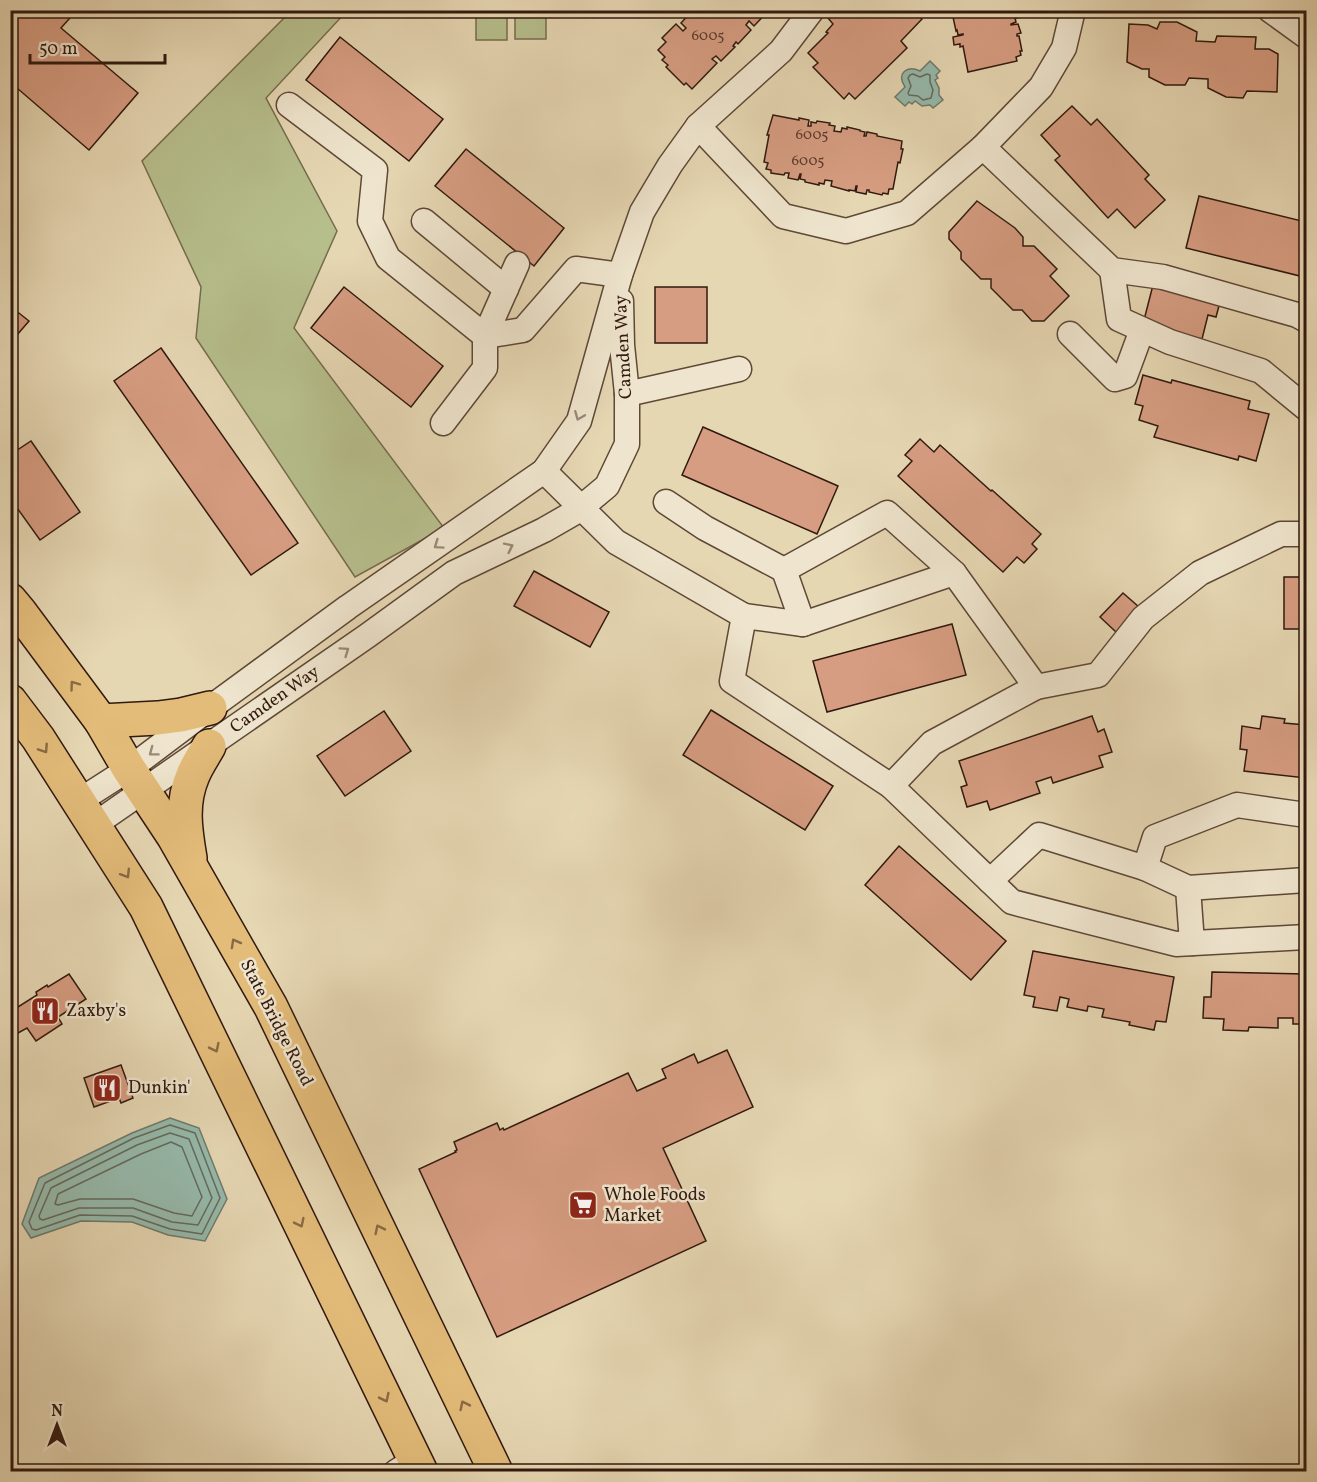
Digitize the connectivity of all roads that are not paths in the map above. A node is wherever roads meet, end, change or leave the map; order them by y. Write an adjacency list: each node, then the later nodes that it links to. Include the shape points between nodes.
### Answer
1 (812, 10): 6 (street, via 781,51)
2 (1073, 10): 7 (street, via 1064,48 1041,87)
3 (1270, 10): 4 (street)
4 (1306, 36)
5 (289, 105): 16 (street, via 375,170 370,221 388,258)
6 (698, 126): 7 (street, via 783,216 846,231 907,213); 11 (street, via 642,212)
7 (983, 147): 10 (street)
8 (424, 221): 12 (street)
9 (517, 264): 12 (street)
10 (1112, 270): 13 (street, via 1163,277); 14 (street, via 1119,319)
11 (620, 275): 16 (street, via 576,269 523,330); 18 (street, Camden Way); 21 (street, Camden Way, one-way to 21, via 579,421)
12 (506, 289): 16 (street)
13 (1306, 320)
14 (1142, 330): 15 (street, via 1125,376 1115,379); 19 (street, via 1261,371)
15 (1071, 334)
16 (485, 336): 20 (street, via 485,368)
17 (739, 369): 18 (street)
18 (627, 394): 23 (street, Camden Way, via 627,444 607,486)
19 (1306, 408)
20 (443, 423)
21 (544, 471): 23 (street); 32 (street, Camden Way, one-way to 32)
22 (666, 502): 25 (street, via 705,528)
23 (581, 507): 28 (street, via 616,542); 34 (street, Camden Way, one-way to 23, via 454,573 544,530)
24 (1306, 534): 30 (street, via 1281,534 1200,573 1143,618 1098,675)
25 (784, 570): 26 (street, via 887,513); 29 (street)
26 (954, 573): 29 (street); 30 (street)
27 (10, 600): 33 (highway, State Bridge Road, one-way to 27)
28 (744, 616): 29 (street); 36 (street, via 732,681)
29 (803, 624)
30 (1036, 687): 36 (street, via 932,743)
31 (10, 701): 37 (highway, one-way to 37)
32 (210, 708): 33 (highway, via 158,718); 35 (street, Camden Way, one-way to 35)
33 (101, 721): 35 (highway, State Bridge Road)
34 (209, 746): 35 (street, Camden Way); 39 (highway, via 188,787 185,806)
35 (137, 780): 37 (street); 39 (highway, State Bridge Road)
36 (891, 786): 42 (street)
37 (87, 813): 46 (highway, one-way to 46, via 146,907)
38 (1306, 815): 40 (street, via 1237,805 1155,837)
39 (192, 868): 47 (highway, State Bridge Road, one-way to 39, via 271,1007)
40 (1145, 868): 42 (street, via 1038,835); 43 (street)
41 (1306, 880): 43 (street)
42 (990, 881): 45 (street, via 1012,902 1176,944)
43 (1188, 888): 45 (street)
44 (1306, 937): 45 (street)
45 (1192, 943)
46 (411, 1468)
47 (496, 1472)

